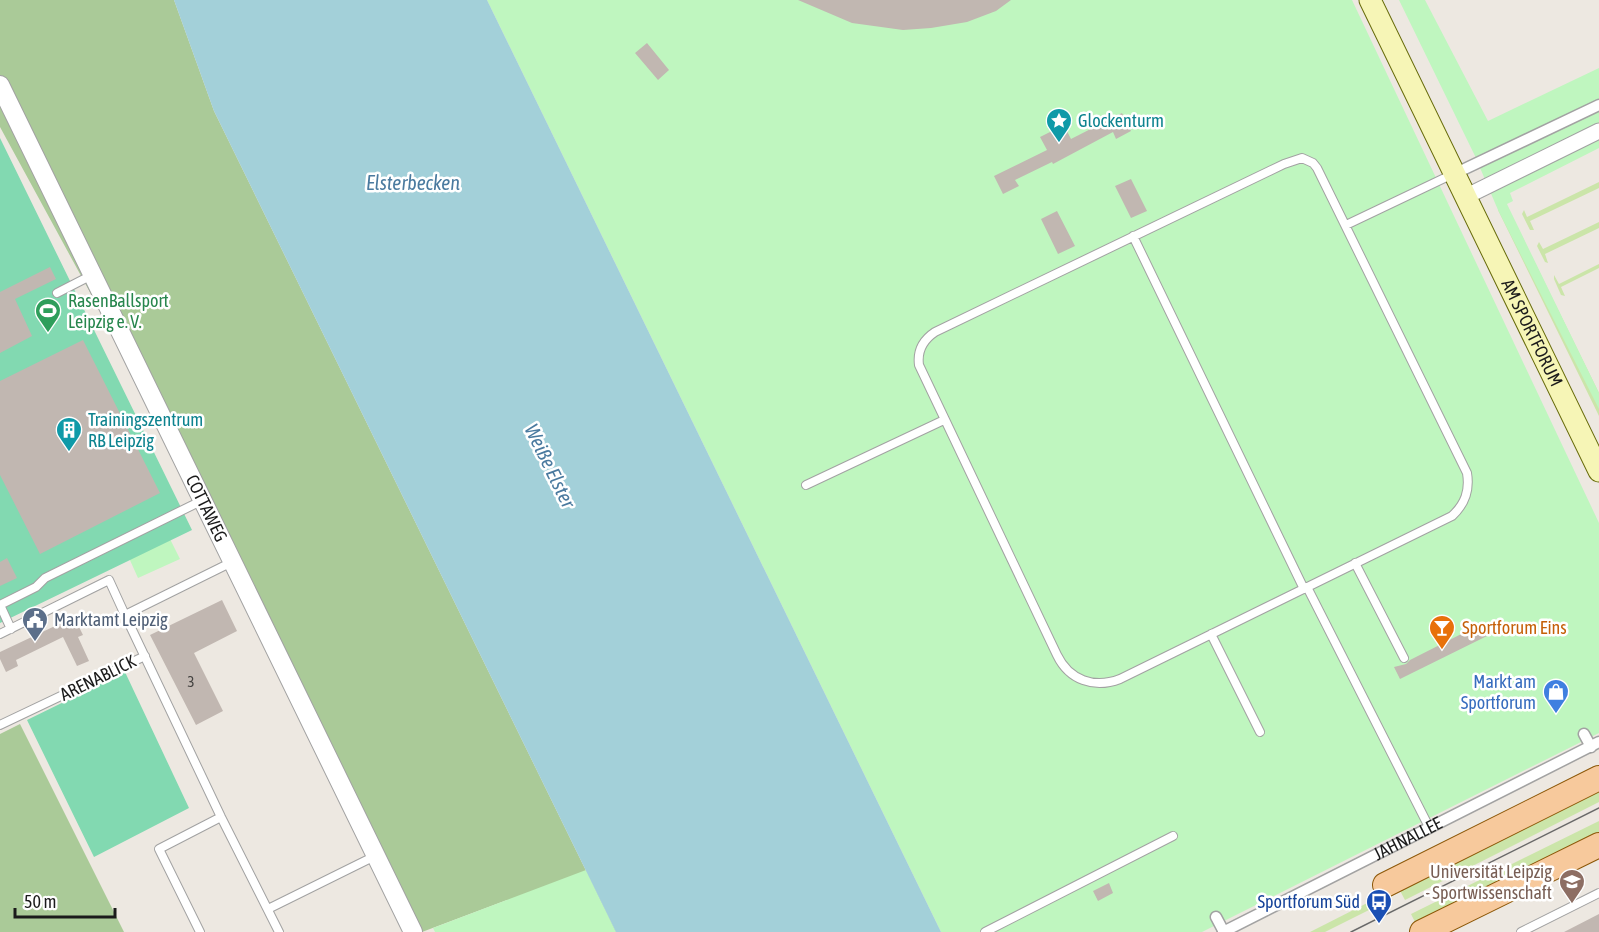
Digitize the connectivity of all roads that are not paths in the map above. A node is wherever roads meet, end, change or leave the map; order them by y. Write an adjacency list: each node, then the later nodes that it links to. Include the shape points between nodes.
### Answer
1 (1370, 0): 5 (main road, AM SPORTFORUM)
2 (0, 85): 9 (street, COTTAWEG)
3 (1599, 105): 5 (street)
4 (1599, 131): 6 (street)
5 (1454, 174): 6 (main road, AM SPORTFORUM); 7 (lane)
6 (1465, 197): 12 (main road, AM SPORTFORUM)
7 (1346, 225): 8 (lane, via 1317,168 1302,158); 16 (lane, via 1468,481 1463,504 1452,516)
8 (1133, 236): 11 (lane, via 929,336 920,348 919,365); 17 (lane)
9 (92, 275): 10 (lane); 14 (street, COTTAWEG)
10 (57, 293)
11 (944, 420): 13 (lane); 22 (lane, via 1057,655 1072,675 1095,684 1112,682)
12 (1599, 471)
13 (806, 486)
14 (203, 501): 15 (street, COTTAWEG); 18 (lane, via 45,578 36,587)
15 (232, 562): 19 (lane); 34 (street, COTTAWEG)
16 (1355, 563): 17 (lane); 24 (lane)
17 (1305, 588): 22 (lane); 31 (lane, via 1371,708)
18 (0, 605): 20 (lane)
19 (125, 615): 20 (lane, ARENABLICK, via 109,580); 23 (lane, ARENABLICK)
20 (11, 628): 21 (lane)
21 (1, 632)
22 (1211, 634): 26 (lane)
23 (145, 656): 25 (lane, ARENABLICK); 30 (lane)
24 (1404, 658)
25 (0, 725)
26 (1260, 732)
27 (1584, 734): 28 (street, JAHNALLEE)
28 (1595, 744): 31 (street, JAHNALLEE)
29 (1599, 778): 35 (main road, JAHNALLEE)
30 (221, 817): 37 (lane); 40 (lane, via 159,849)
31 (1430, 828): 44 (street, JAHNALLEE)
32 (1173, 836): 43 (lane)
33 (1599, 845): 45 (main road)
34 (375, 856): 37 (lane); 42 (street, COTTAWEG)
35 (1385, 885)
36 (1599, 893): 39 (lane)
37 (268, 909): 41 (lane)
38 (1216, 917): 44 (street, JAHNALLEE)
39 (1524, 931)
40 (200, 932)
41 (279, 932)
42 (413, 932)
43 (985, 932)
44 (1224, 932)
45 (1422, 932)

